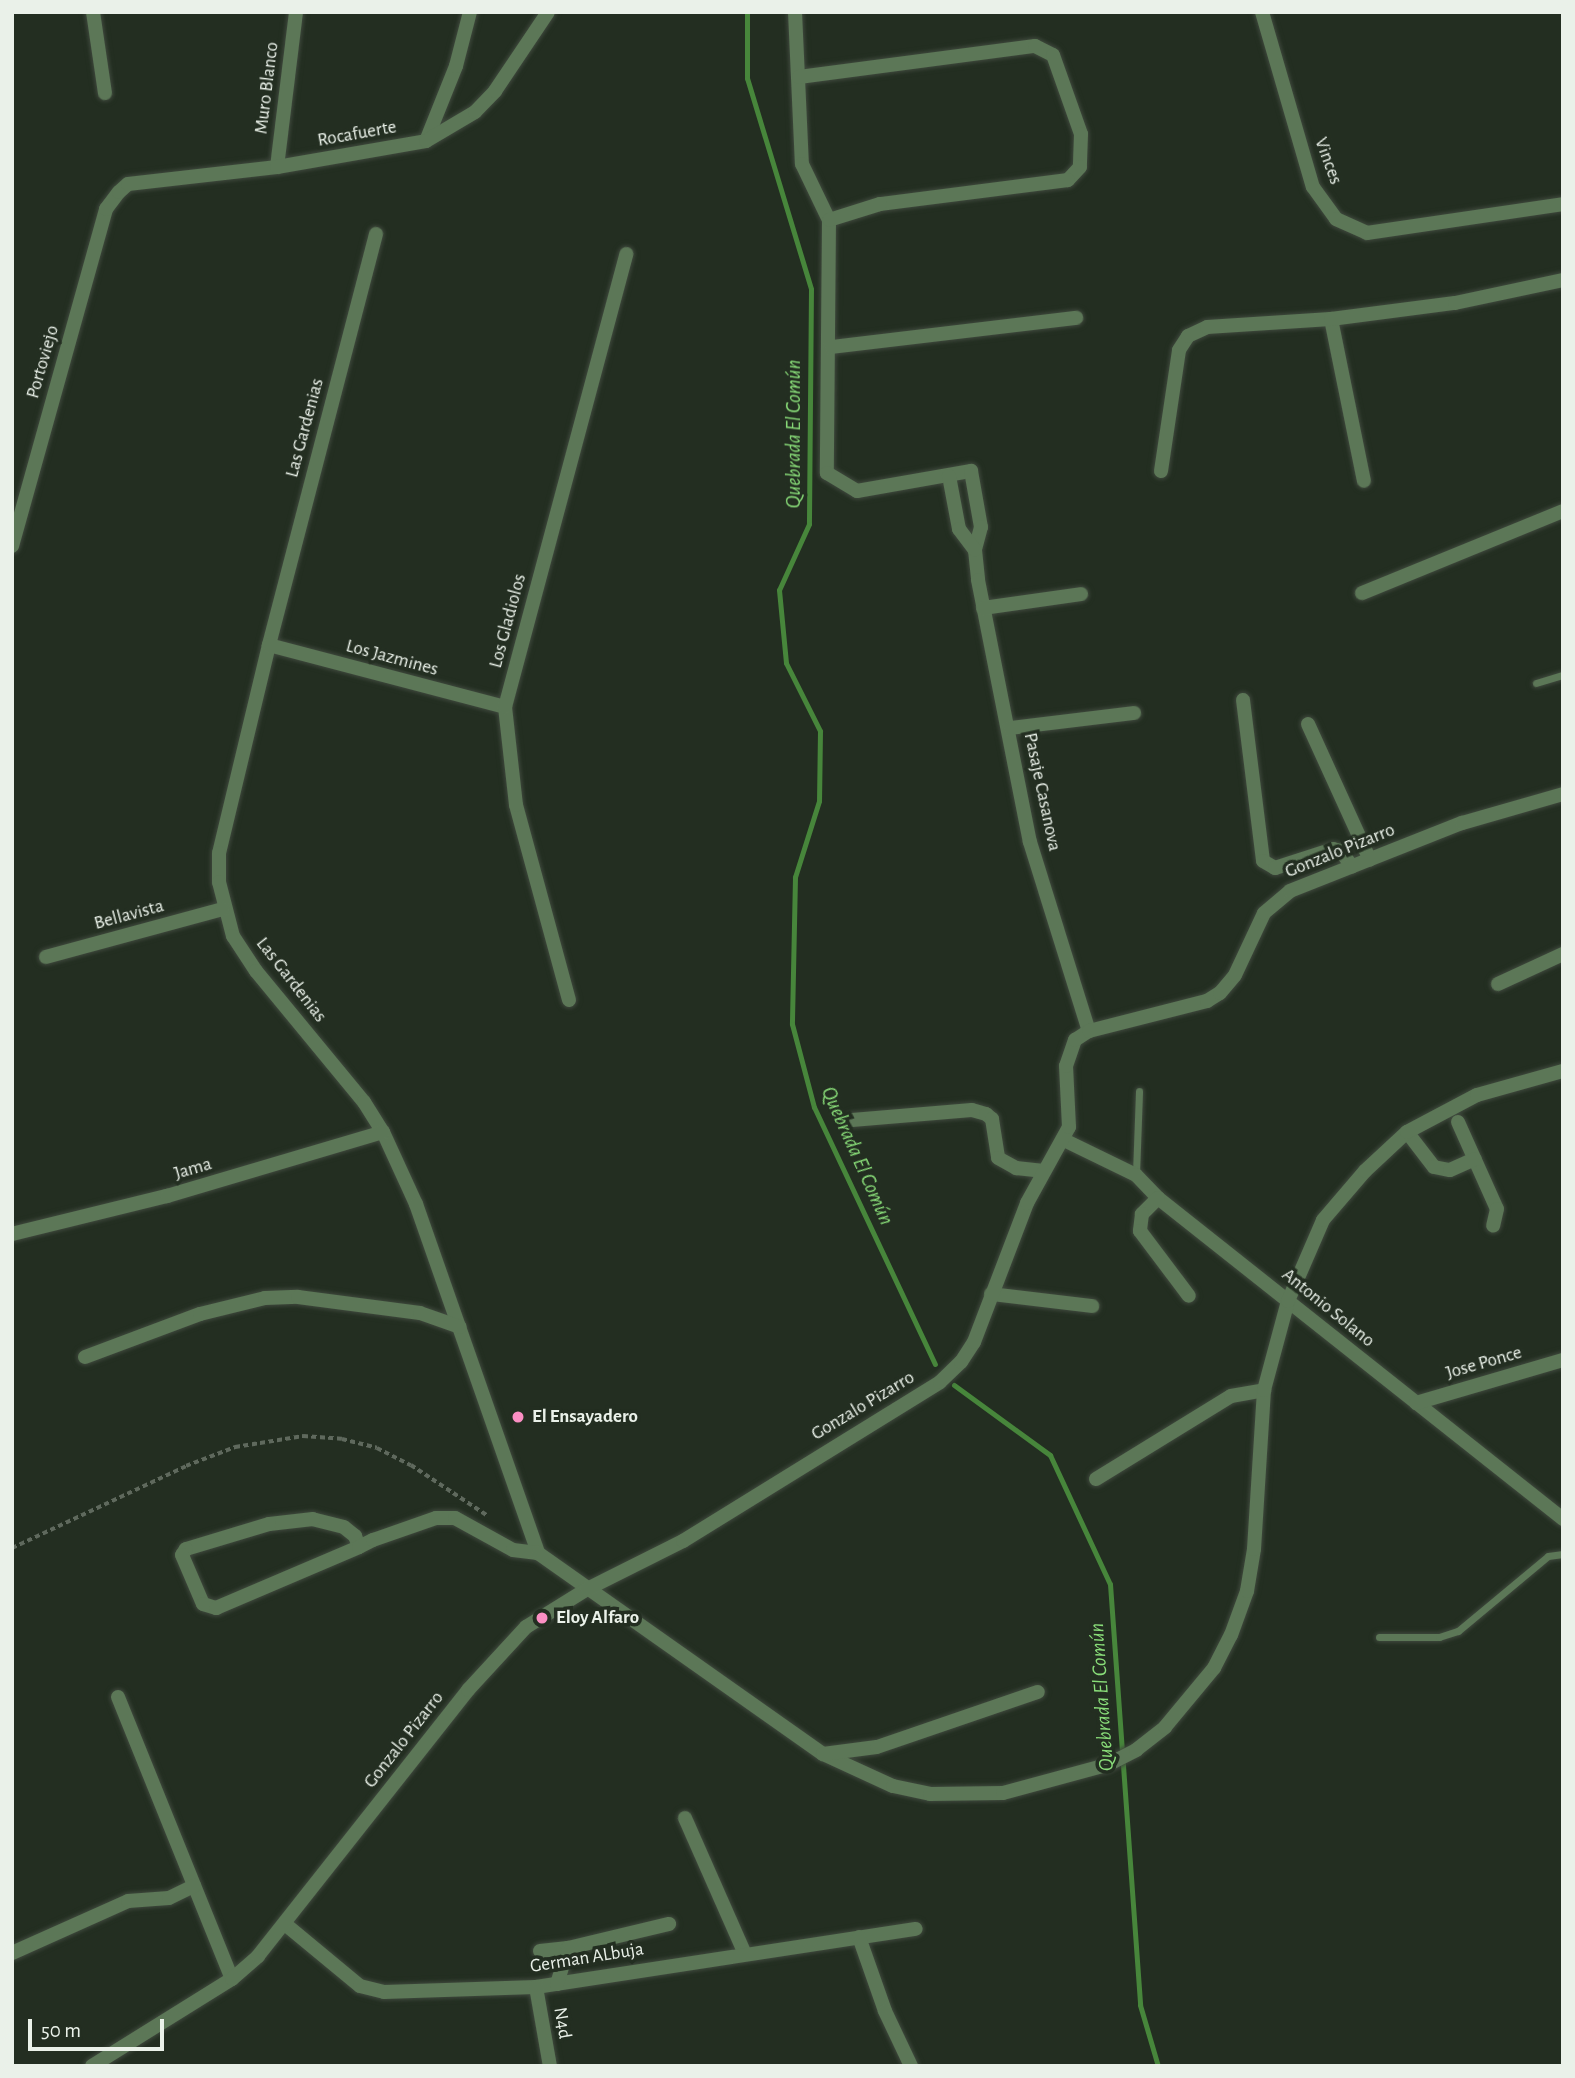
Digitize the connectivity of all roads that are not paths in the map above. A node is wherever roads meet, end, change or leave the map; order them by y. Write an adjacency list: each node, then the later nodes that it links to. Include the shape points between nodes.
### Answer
1 (93, 12): 8 (street)
2 (296, 12): 10 (street, Muro Blanco)
3 (470, 12): 9 (street, via 456,66)
4 (548, 12): 9 (street, Rocafuerte, via 495,91 475,112)
5 (795, 12): 7 (street)
6 (1262, 12): 12 (street, Vinces, via 1313,187 1336,219 1367,233)
7 (799, 77): 13 (street, via 802,164); 13 (street, via 1035,46 1053,55 1081,134 1080,167 1068,180 880,204)
8 (105, 93)
9 (426, 141): 10 (street, Rocafuerte)
10 (277, 167): 11 (street, Rocafuerte, via 128,184)
11 (119, 192): 23 (street, Portoviejo, via 106,209)
12 (1563, 204)
13 (829, 220): 19 (street)
14 (376, 234): 30 (street, Las Gardenias)
15 (626, 254): 34 (street, Los Gladiolos)
16 (1563, 280): 18 (street, via 1455,303)
17 (1076, 318): 19 (street)
18 (1331, 319): 20 (street, via 1207,327 1188,335 1179,350); 22 (street)
19 (831, 347): 21 (street, via 827,473 831,478 857,491)
20 (1161, 471)
21 (949, 476): 26 (street, via 959,529); 26 (street, via 971,471 981,527)
22 (1364, 481)
23 (17, 504): 25 (street, Portoviejo)
24 (1563, 511): 27 (street)
25 (12, 546)
26 (975, 554): 29 (street, Pasaje Casanova)
27 (1362, 593)
28 (1081, 594): 29 (street)
29 (983, 608): 37 (street, Pasaje Casanova)
30 (268, 645): 34 (street, Los Jazmines); 41 (street, Las Gardenias, via 219,853)
31 (1563, 675): 32 (lane)
32 (1536, 683)
33 (1243, 701): 40 (street, via 1263,861 1275,868 1333,849 1341,851)
34 (505, 707): 45 (street, Los Gladiolos, via 516,805)
35 (1134, 713): 37 (street)
36 (1308, 724): 39 (street)
37 (1010, 728): 46 (street, Pasaje Casanova, via 1030,842)
38 (1563, 794): 39 (street, Gonzalo Pizarro, via 1462,823)
39 (1370, 860): 40 (street, Gonzalo Pizarro)
40 (1352, 867): 46 (street, Gonzalo Pizarro, via 1290,891 1273,903 1255,928 1235,975 1220,993 1207,1001)
41 (223, 909): 43 (street, Bellavista); 51 (street, Las Gardenias, via 256,971 364,1102)
42 (1563, 954): 44 (street)
43 (46, 957)
44 (1498, 984)
45 (569, 1000)
46 (1089, 1031): 53 (street, Gonzalo Pizarro, via 1075,1040 1068,1052 1070,1114)
47 (1563, 1071): 52 (street, via 1477,1095)
48 (1139, 1091): 56 (lane)
49 (852, 1120): 55 (street, via 972,1110 992,1119 998,1158 1016,1168)
50 (1458, 1122): 54 (street)
51 (383, 1132): 59 (street, Jama, via 179,1193); 64 (street, Las Gardenias, via 416,1204)
52 (1407, 1132): 54 (street, via 1434,1167 1450,1170); 62 (street, via 1364,1171 1323,1220)
53 (1064, 1140): 55 (street, Gonzalo Pizarro); 56 (street, Antonio Solano)
54 (1475, 1159): 58 (street, via 1497,1209)
55 (1044, 1171): 60 (street, Gonzalo Pizarro)
56 (1136, 1175): 57 (street, Antonio Solano)
57 (1158, 1198): 61 (street, via 1142,1214 1140,1231); 62 (street, Antonio Solano)
58 (1493, 1226)
59 (12, 1234)
60 (991, 1294): 63 (street); 74 (street, Gonzalo Pizarro, via 974,1342 940,1382 683,1541)
61 (1189, 1296)
62 (1288, 1301): 67 (street); 68 (street, Antonio Solano)
63 (1092, 1306)
64 (460, 1327): 65 (street, via 420,1313 298,1297 265,1298 200,1314); 72 (street, Las Gardenias)
65 (85, 1357)
66 (1563, 1360): 68 (street, Jose Ponce)
67 (1264, 1391): 69 (street, via 1231,1396); 78 (street, via 1247,1591 1214,1668 1165,1727 1107,1765 1003,1793 930,1794 893,1786)
68 (1416, 1403): 70 (street, Antonio Solano)
69 (1096, 1479)
70 (1563, 1519)
71 (359, 1548): 71 (street, via 355,1536 344,1527 313,1520 269,1524 186,1549 182,1555 208,1608); 72 (street, via 436,1518 455,1518 513,1550)
72 (538, 1553): 74 (street)
73 (1563, 1555): 75 (lane, via 1548,1556 1458,1631 1439,1637)
74 (587, 1589): 78 (street); 81 (street, Gonzalo Pizarro, via 526,1627 497,1656)
75 (1379, 1637)
76 (1038, 1692): 78 (street, via 877,1746)
77 (118, 1697): 80 (street)
78 (824, 1754)
79 (685, 1818): 87 (street)
80 (194, 1886): 88 (street, via 169,1898 128,1901); 89 (street)
81 (285, 1924): 89 (street, Gonzalo Pizarro); 91 (street, German ALbuja, via 360,1986 384,1992)
82 (669, 1924): 85 (street)
83 (916, 1930): 84 (street, German ALbuja)
84 (859, 1937): 87 (street, German ALbuja); 94 (street, via 885,2011)
85 (568, 1948): 86 (street); 90 (street)
86 (540, 1951)
87 (744, 1952): 90 (street, German ALbuja)
88 (12, 1953)
89 (232, 1979): 92 (street, Gonzalo Pizarro)
90 (557, 1984): 91 (street, German ALbuja)
91 (536, 1987): 93 (street, N4d)
92 (95, 2065)
93 (550, 2066)
94 (911, 2066)

